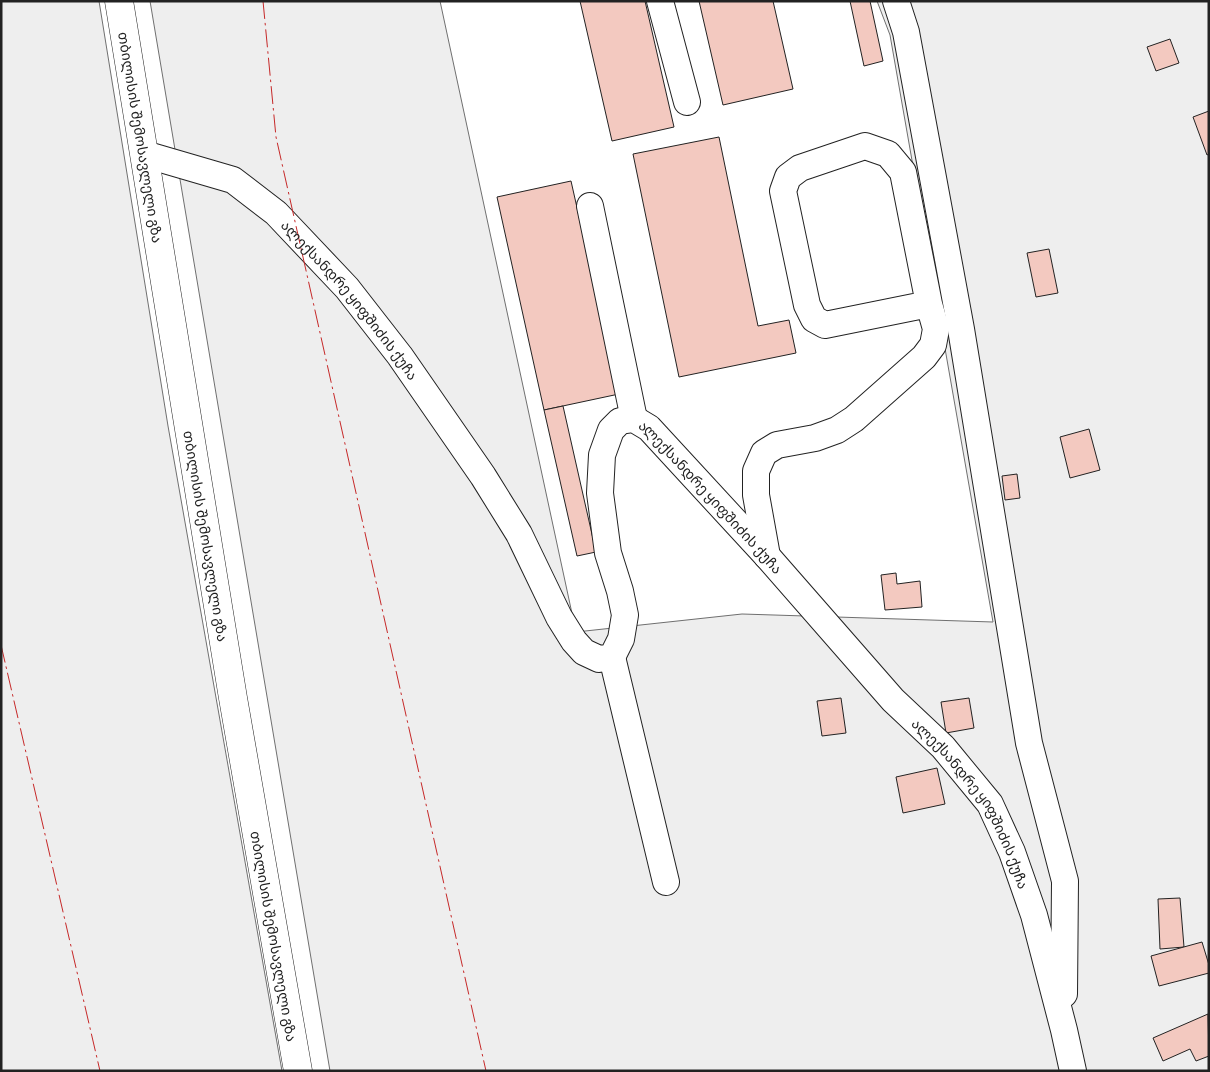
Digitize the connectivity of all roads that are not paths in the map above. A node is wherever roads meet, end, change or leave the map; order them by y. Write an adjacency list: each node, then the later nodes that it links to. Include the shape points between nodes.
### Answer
1 (119, 1): 5 (highway, თბილისის შემოსავლელი გზა)
2 (660, 1): 4 (street)
3 (896, 1): 8 (street, via 906,32)
4 (687, 102)
5 (144, 154): 11 (street, ალექსანდრე ყიფშიძის ქუჩა, via 233,180 276,213 347,288 400,356 483,476 519,534 574,641 584,652 599,659); 14 (highway, თბილისის შემოსავლელი გზა)
6 (590, 206): 9 (street)
7 (930, 304): 7 (street, via 903,172 888,154 865,146 800,168 788,177 783,191 808,305 814,319 825,325); 8 (street)
8 (948, 329): 10 (street, via 924,357 838,430 777,445 764,453 756,471 756,495); 13 (street, via 1029,743 1065,881)
9 (634, 419): 10 (street, ალექსანდრე ყიფშიძის ქუჩა, via 649,428); 11 (street, ალექსანდრე ყიფშიძის ქუჩა, via 620,421 611,430 602,456 600,493 606,544 625,615 622,639)
10 (767, 556): 13 (street, ალექსანდრე ყიფშიძის ქუჩა, via 893,700 943,747 990,804 1012,852 1034,915)
11 (612, 657): 12 (street)
12 (666, 882)
13 (1064, 1030): 15 (street, ალექსანდრე ყიფშიძის ქუჩა)
14 (298, 1071)
15 (1073, 1071)

